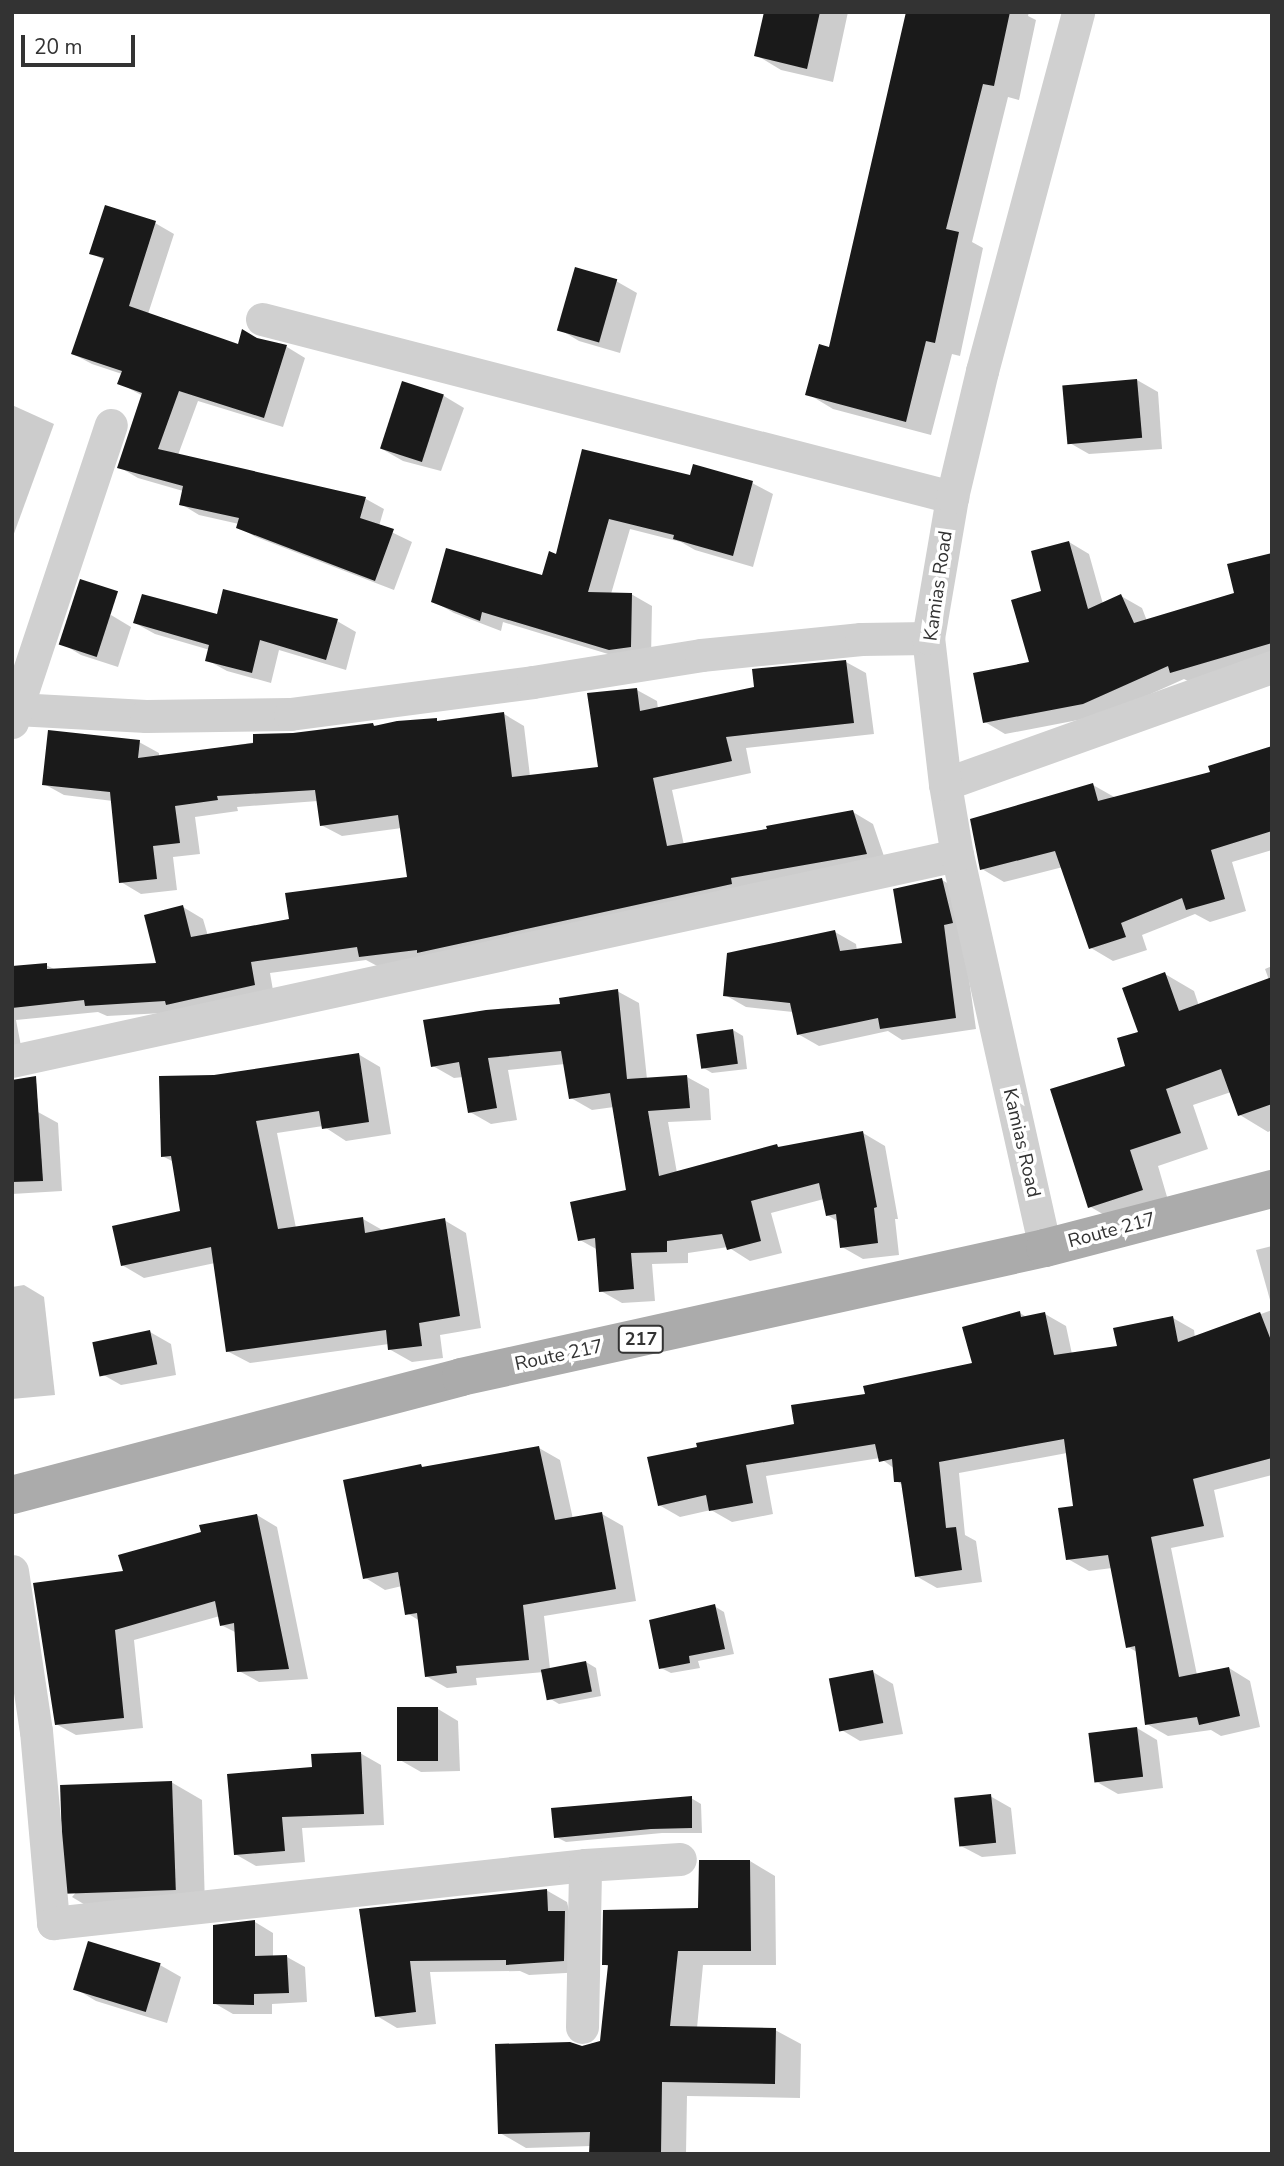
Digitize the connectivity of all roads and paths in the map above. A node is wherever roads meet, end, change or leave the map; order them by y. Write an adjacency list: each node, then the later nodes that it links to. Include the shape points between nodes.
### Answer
1 (1078, 12): 4 (street, Kamias Road)
2 (261, 319): 4 (street)
3 (111, 425): 7 (street)
4 (952, 497): 5 (street, Kamias Road)
5 (928, 638): 7 (street, via 861,639 701,655 290,714); 8 (street, Kamias Road)
6 (1272, 667): 8 (street)
7 (14, 715)
8 (945, 784): 9 (street, Kamias Road)
9 (957, 855): 10 (street); 12 (street, Kamias Road)
10 (12, 1061)
11 (1272, 1189): 12 (main road, Route 217 / 217)
12 (1045, 1248): 13 (main road, Route 217 / 217, via 461,1377)
13 (12, 1495)
14 (12, 1571): 16 (street, via 36,1731 53,1923)
15 (680, 1859): 16 (street)
16 (584, 1865): 17 (street)
17 (582, 2027)

